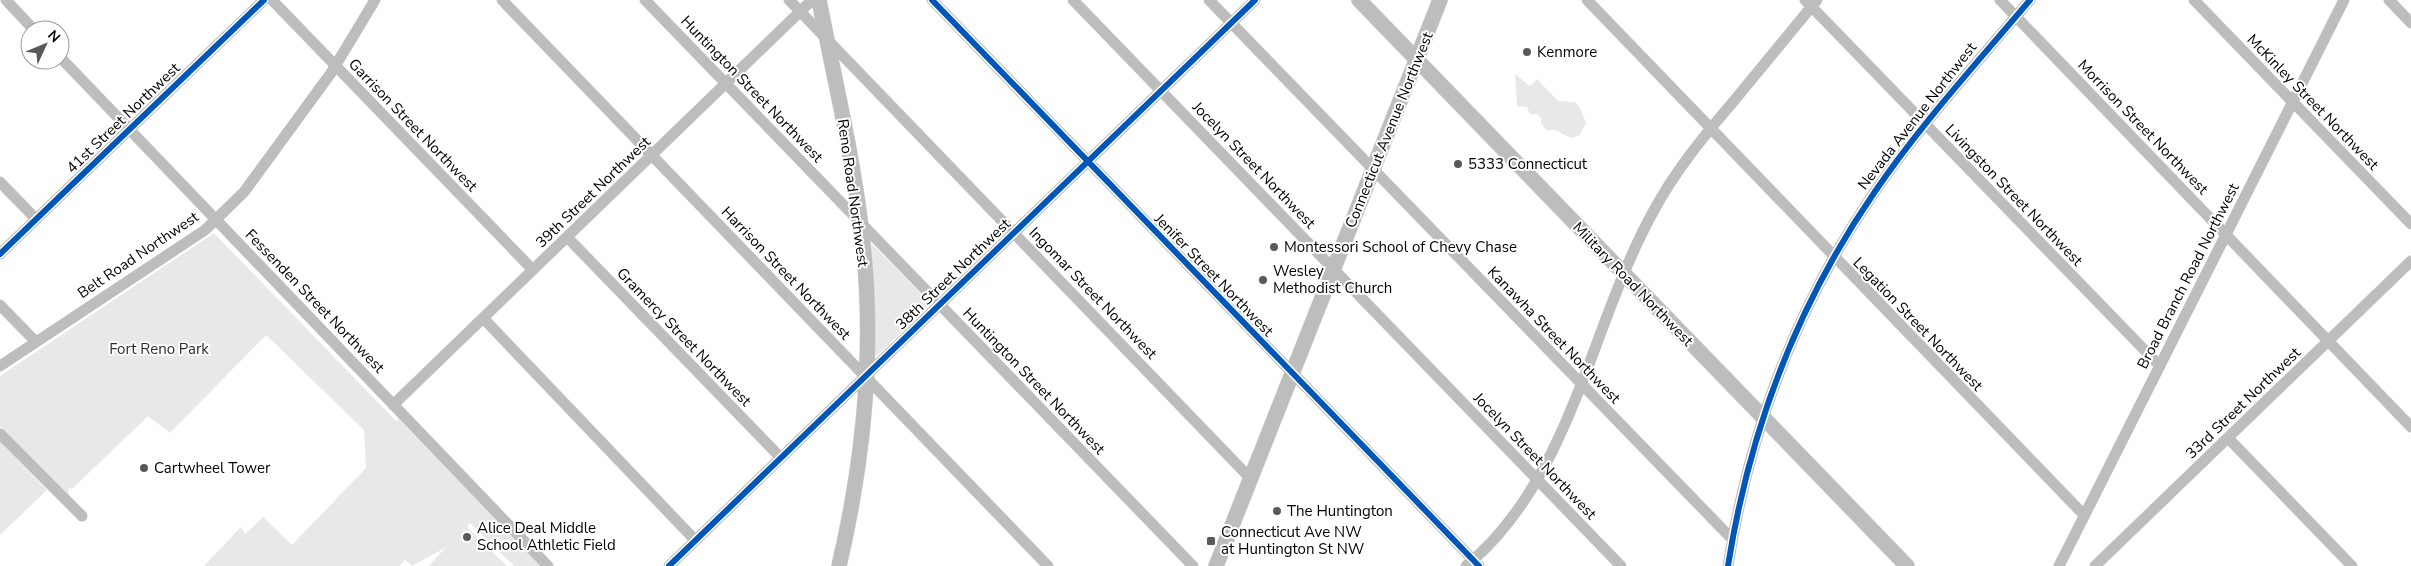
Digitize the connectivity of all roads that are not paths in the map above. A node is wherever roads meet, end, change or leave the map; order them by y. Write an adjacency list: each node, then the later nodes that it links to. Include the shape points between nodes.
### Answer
1 (6, 0): 25 (street)
2 (264, 0): 37 (street, 41st Street Northwest)
3 (272, 0): 30 (street, Garrison Street Northwest)
4 (375, 0): 30 (street, Belt Road Northwest)
5 (502, 0): 38 (street, Harrison Street Northwest)
6 (645, 0): 32 (street, Huntington Street Northwest)
7 (789, 0): 23 (street, Ingomar Street Northwest)
8 (812, 0): 23 (street, 39th Street Northwest)
9 (819, 0): 28 (main road, Reno Road Northwest)
10 (932, 0): 39 (street, Jenifer Street Northwest)
11 (1073, 0): 33 (street, Jocelyn Street Northwest)
12 (1209, 0): 26 (street, Kanawha Street Northwest)
13 (1255, 0): 26 (street, 38th Street Northwest)
14 (1359, 0): 29 (main road, Military Road Northwest)
15 (1440, 0): 29 (main road, Connecticut Avenue Northwest)
16 (1587, 0): 36 (street, Legation Street Northwest)
17 (2000, 0): 24 (street, Morrison Street Northwest)
18 (2030, 0): 24 (street, Nevada Avenue Northwest)
19 (2194, 0): 34 (street, McKinley Street Northwest)
20 (2344, 0): 34 (street, Broad Branch Road Northwest)
21 (2389, 0): 27 (street)
22 (1812, 2): 35 (street, Livingston Street Northwest); 36 (street)
23 (800, 12): 28 (street, Ingomar Street Northwest); 32 (street, 39th Street Northwest)
24 (2016, 17): 35 (street, Nevada Avenue Northwest); 47 (street, Morrison Street Northwest)
25 (25, 20)
26 (1231, 23): 33 (street, 38th Street Northwest); 40 (street, Kanawha Street Northwest)
27 (2411, 23)
28 (826, 39): 44 (main road, Reno Road Northwest); 46 (street, Ingomar Street Northwest)
29 (1417, 59): 40 (main road, Connecticut Avenue Northwest); 54 (main road, Military Road Northwest)
30 (336, 66): 43 (street, Belt Road Northwest, via 249,187); 53 (street, Garrison Street Northwest)
31 (70, 67): 37 (street, Fessenden Street Northwest)
32 (726, 84): 38 (street, 39th Street Northwest); 44 (street, Huntington Street Northwest)
33 (1161, 91): 39 (street, 38th Street Northwest); 52 (street, Jocelyn Street Northwest)
34 (2293, 102): 45 (street, McKinley Street Northwest); 47 (street, Broad Branch Road Northwest)
35 (1926, 125): 50 (street, Nevada Avenue Northwest, via 1878,188); 61 (street, Livingston Street Northwest)
36 (1711, 128): 50 (street, Legation Street Northwest); 54 (street, via 1662,195)
37 (130, 129): 42 (street, 41st Street Northwest); 43 (street, Fessenden Street Northwest)
38 (652, 156): 48 (street, 39th Street Northwest); 63 (street, Harrison Street Northwest)
39 (1088, 161): 46 (street, 38th Street Northwest); 62 (street, Jenifer Street Northwest)
40 (1373, 170): 52 (main road, Connecticut Avenue Northwest); 64 (street, Kanawha Street Northwest)
41 (0, 182): 42 (street)
42 (36, 219): 49 (street, 41st Street Northwest)
43 (216, 220): 59 (street, Belt Road Northwest); 65 (street, Fessenden Street Northwest)
44 (860, 221): 56 (street, Huntington Street Northwest); 63 (main road, Reno Road Northwest, via 867,304)
45 (2411, 224)
46 (1014, 233): 56 (street, 38th Street Northwest); 71 (street, Ingomar Street Northwest)
47 (2226, 234): 58 (street, Morrison Street Northwest); 61 (street, Broad Branch Road Northwest)
48 (567, 237): 53 (street, 39th Street Northwest); 70 (street, Gramercy Street Northwest)
49 (0, 254)
50 (1835, 256): 66 (street, Nevada Avenue Northwest, via 1798,328); 73 (street, Legation Street Northwest)
51 (2411, 261): 58 (street, 33rd Street Northwest)
52 (1333, 269): 62 (main road, Connecticut Avenue Northwest); 72 (street, Jocelyn Street Northwest)
53 (532, 270): 57 (street, 39th Street Northwest)
54 (1624, 275): 64 (street); 66 (main road, Military Road Northwest)
55 (0, 305): 59 (street)
56 (939, 305): 63 (street, 38th Street Northwest); 82 (street, Huntington Street Northwest)
57 (483, 318): 65 (street, 39th Street Northwest); 76 (street)
58 (2328, 341): 67 (street, Morrison Street Northwest); 69 (street, 33rd Street Northwest)
59 (36, 342): 60 (street, Belt Road Northwest)
60 (0, 366)
61 (2160, 366): 73 (street, Broad Branch Road Northwest)
62 (1292, 373): 71 (main road, Connecticut Avenue Northwest); 77 (street, Jenifer Street Northwest)
63 (865, 377): 70 (street, 38th Street Northwest); 80 (main road, Reno Road Northwest, via 857,469); 81 (street, Harrison Street Northwest)
64 (1580, 384): 72 (street); 75 (street, Kanawha Street Northwest)
65 (393, 405): 78 (street, Fessenden Street Northwest)
66 (1763, 418): 75 (street, Nevada Avenue Northwest); 86 (main road, Military Road Northwest)
67 (2411, 426)
68 (0, 434): 74 (street)
69 (2228, 438): 88 (street, 33rd Street Northwest); 89 (street)
70 (780, 458): 76 (street, 38th Street Northwest)
71 (1250, 478): 83 (main road, Connecticut Avenue Northwest)
72 (1538, 480): 77 (street, via 1512,520); 84 (street, Jocelyn Street Northwest)
73 (2084, 515): 87 (street, Broad Branch Road Northwest)
74 (82, 516)
75 (1732, 539): 85 (street, Nevada Avenue Northwest)
76 (695, 540): 79 (street, 38th Street Northwest)
77 (1473, 564)
78 (548, 566)
79 (669, 566)
80 (839, 566)
81 (1048, 566)
82 (1192, 566)
83 (1216, 566)
84 (1621, 566)
85 (1728, 566)
86 (1907, 566)
87 (2059, 566)
88 (2095, 566)
89 (2352, 566)

